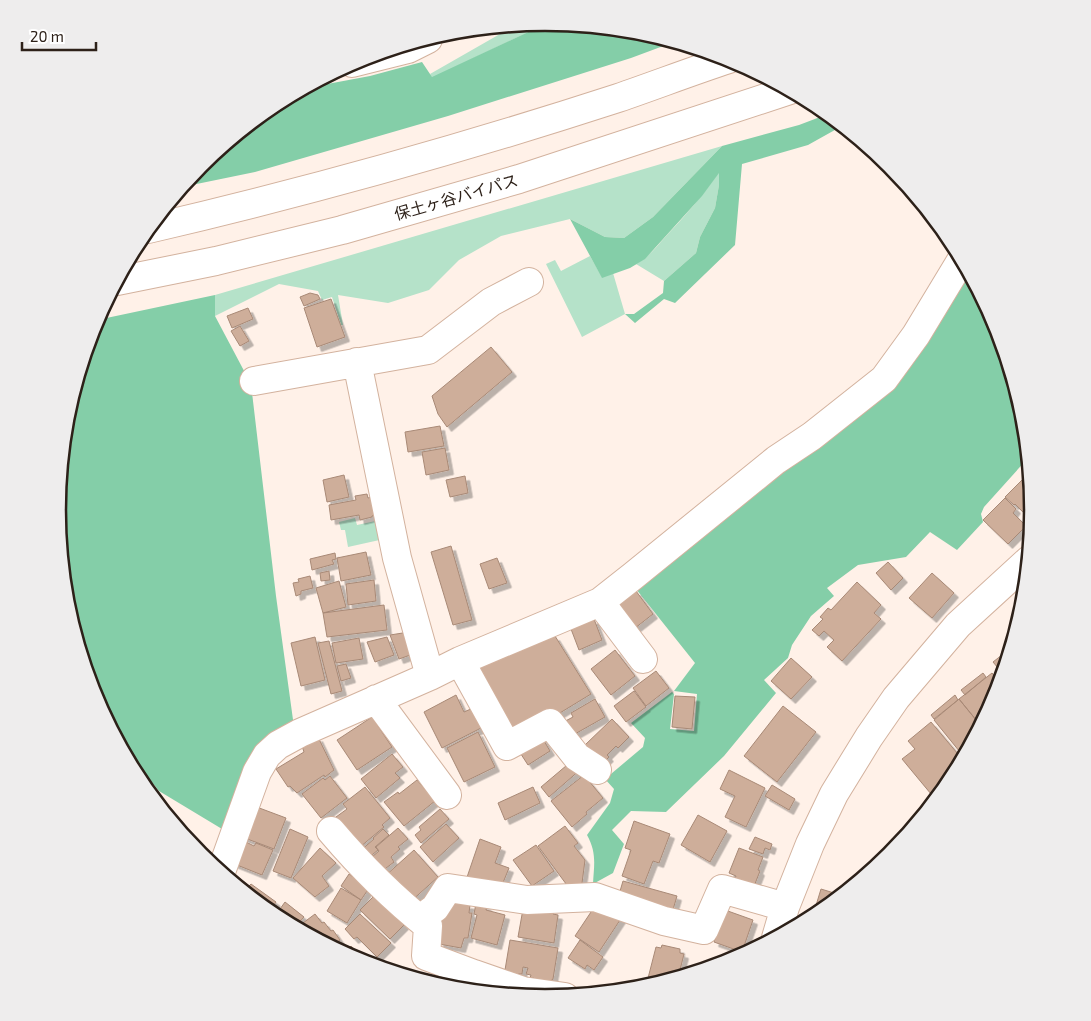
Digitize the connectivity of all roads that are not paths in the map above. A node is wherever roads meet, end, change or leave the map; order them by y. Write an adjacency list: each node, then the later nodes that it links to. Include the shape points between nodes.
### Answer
1 (717, 63): 3 (main road, via 620,97 401,164)
2 (781, 93): 5 (main road, 保土ヶ谷バイパス, via 519,179 216,261)
3 (160, 226)
4 (958, 266): 10 (main road, via 916,335 884,379 776,460)
5 (126, 279)
6 (529, 282): 7 (main road, via 491,302 428,350)
7 (357, 362): 8 (main road); 13 (main road, via 397,558)
8 (254, 381)
9 (1022, 567): 19 (main road, via 958,625 896,698 834,794)
10 (600, 602): 11 (main road); 12 (main road)
11 (643, 659)
12 (460, 661): 13 (main road); 15 (main road, via 507,746 550,723 577,757)
13 (430, 676): 14 (main road)
14 (376, 699): 16 (main road); 18 (main road, via 278,745 267,754 257,772)
15 (597, 770)
16 (447, 795)
17 (331, 831): 20 (main road)
18 (224, 865)
19 (785, 907): 20 (main road, via 722,889 704,930 664,921 595,897 527,900 448,888 435,908); 21 (main road)
20 (420, 919): 22 (main road, via 428,926 426,956)
21 (779, 929)
22 (469, 982): 23 (main road)
23 (517, 989)

